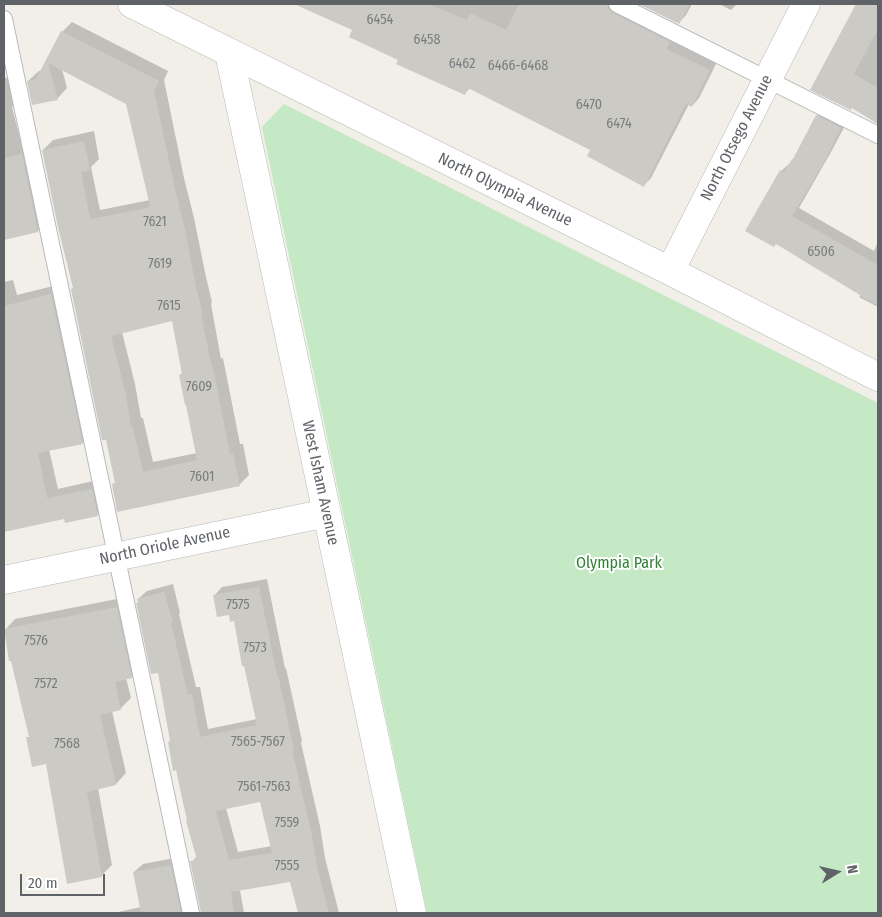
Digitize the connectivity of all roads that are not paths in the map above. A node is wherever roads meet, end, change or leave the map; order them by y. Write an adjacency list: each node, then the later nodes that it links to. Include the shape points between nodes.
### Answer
1 (132, 4): 5 (street, North Olympia Avenue)
2 (617, 4): 6 (lane)
3 (806, 4): 6 (street, North Otsego Avenue)
4 (4, 19): 11 (lane)
5 (228, 53): 8 (street, North Olympia Avenue); 10 (street, West Isham Avenue)
6 (767, 79): 7 (lane); 8 (street, North Otsego Avenue)
7 (878, 135)
8 (670, 272): 9 (street, North Olympia Avenue)
9 (878, 377)
10 (327, 513): 11 (street, North Oriole Avenue); 14 (street, West Isham Avenue)
11 (117, 556): 12 (street, North Oriole Avenue); 13 (lane)
12 (4, 580)
13 (191, 913)
14 (412, 913)

